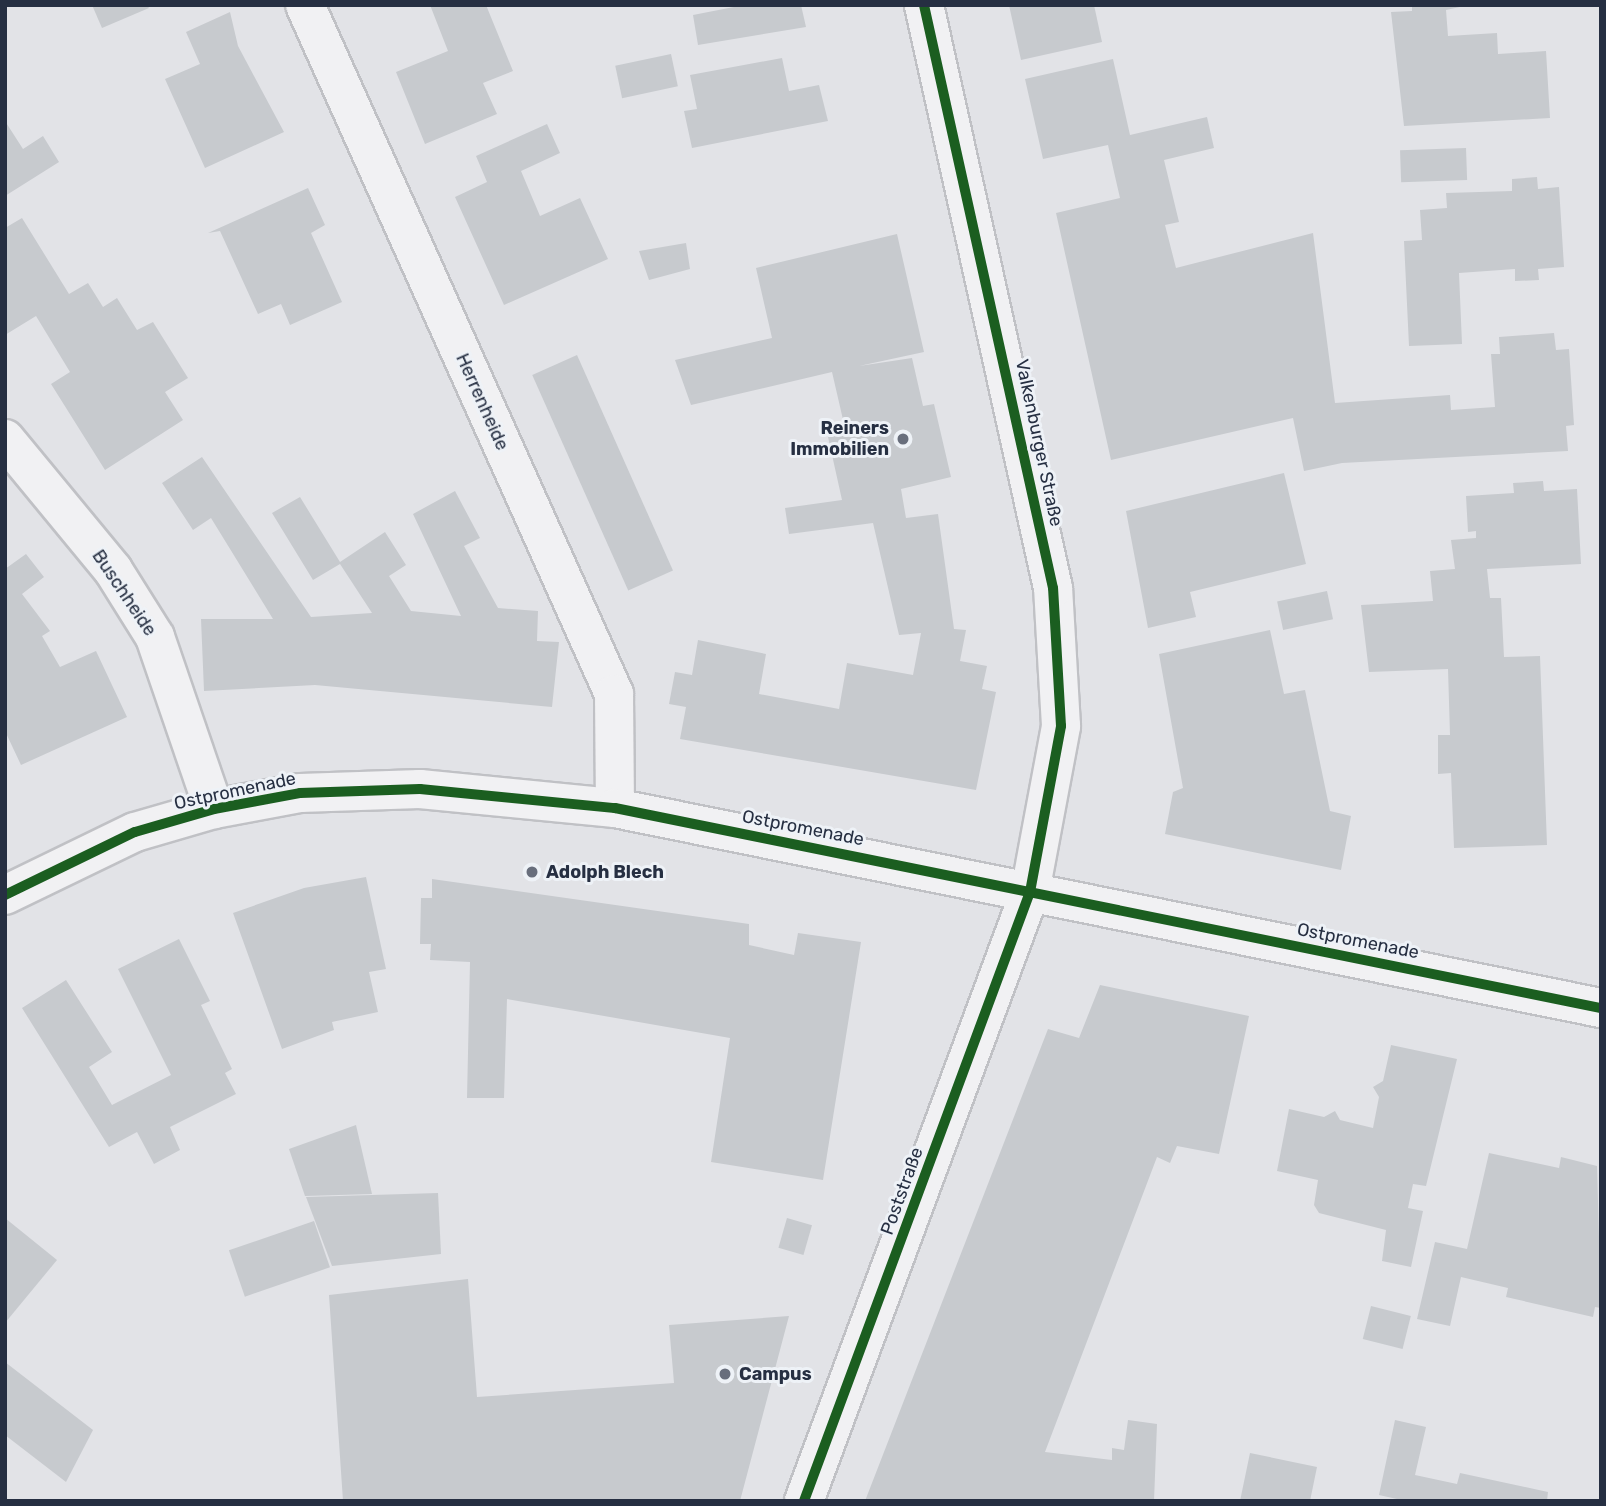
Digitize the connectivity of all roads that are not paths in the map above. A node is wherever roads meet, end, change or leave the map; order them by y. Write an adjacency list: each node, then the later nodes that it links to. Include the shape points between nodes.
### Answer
1 (305, 5): 4 (street, Herrenheide, via 614,694)
2 (924, 5): 6 (street, Valkenburger Straße, via 1053,588 1061,726)
3 (5, 439): 5 (street, Buschheide, via 113,570 155,637)
4 (615, 808): 5 (street, Ostpromenade, via 420,789 300,793); 6 (street, Ostpromenade)
5 (214, 809): 7 (street, Ostpromenade, via 135,832)
6 (1030, 892): 8 (street, Ostpromenade); 9 (street, Poststraße)
7 (5, 895)
8 (1601, 1008)
9 (804, 1501)

